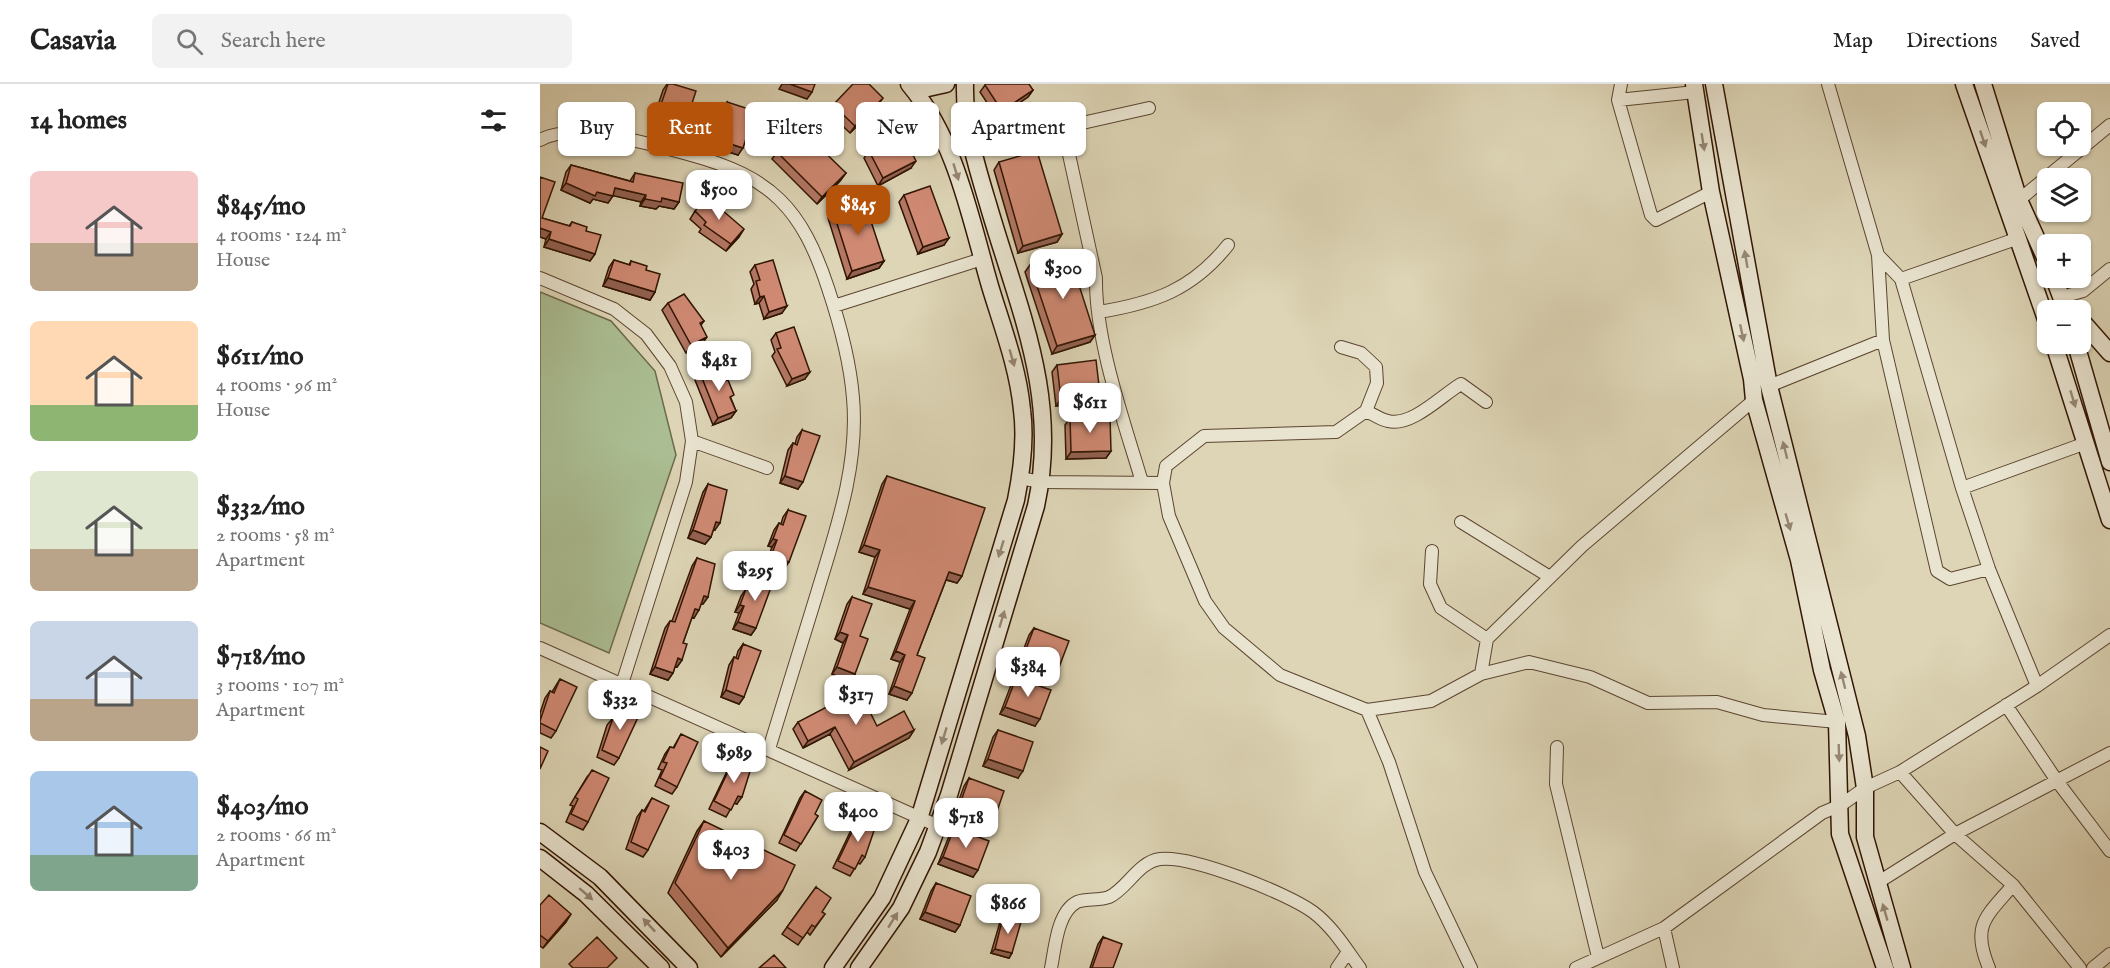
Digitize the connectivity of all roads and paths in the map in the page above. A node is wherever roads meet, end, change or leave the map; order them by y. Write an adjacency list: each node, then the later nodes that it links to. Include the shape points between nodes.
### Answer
1 (911, 84): 2 (street, via 928,88); 25 (street, one-way to 25, via 943,134)
2 (946, 84)
3 (965, 84): 11 (street)
4 (1622, 84): 10 (street)
5 (1714, 84): 40 (street, one-way to 5)
6 (1828, 84): 24 (street)
7 (1964, 84): 20 (street, one-way to 20)
8 (1986, 86): 19 (street)
9 (1695, 88): 10 (street); 18 (street, one-way to 18)
10 (1618, 100): 18 (street, via 1651,215 1656,220)
11 (965, 102)
12 (1149, 108): 13 (street)
13 (1086, 122)
14 (2110, 125): 19 (street)
15 (541, 138): 32 (street, via 576,134 620,137 733,167 761,183 804,228)
16 (973, 156): 22 (street)
17 (1069, 156): 33 (street, via 1096,278)
18 (1712, 192): 41 (street, one-way to 41)
19 (2019, 200): 21 (street)
20 (2016, 239): 29 (street); 30 (street)
21 (2037, 240)
22 (998, 241): 25 (street, via 986,247); 26 (street)
23 (1228, 245): 33 (street, via 1210,267 1160,298)
24 (1878, 255): 29 (street); 35 (street)
25 (982, 259): 26 (street, via 993,266); 32 (street); 48 (street, one-way to 48, via 1020,389 1024,434)
26 (1006, 264): 49 (street, via 1040,385 1045,434)
27 (2110, 269): 31 (street)
28 (540, 278): 44 (street, via 614,309 646,334 670,366 682,393)
29 (1901, 279): 52 (street)
30 (2039, 300)
31 (2070, 300)
32 (834, 306): 68 (street, via 847,352 853,399 853,447 838,523)
33 (1099, 312): 50 (street, via 1113,385)
34 (2091, 331): 37 (street)
35 (1883, 340): 40 (street); 56 (street, via 1937,571 1950,579)
36 (1341, 347): 43 (street, via 1361,353 1376,367 1377,383)
37 (2110, 353)
38 (2057, 354): 45 (street, one-way to 45)
39 (2079, 354): 46 (street)
40 (1769, 386): 72 (street, one-way to 40, via 1857,736)
41 (1754, 400): 57 (street); 66 (street, one-way to 66, via 1799,560 1822,670)
42 (1486, 402): 43 (street, via 1461,384 1423,412 1404,419 1389,422)
43 (1366, 411): 51 (street, via 1336,432 1204,436 1166,466)
44 (692, 441): 47 (street); 62 (street, via 686,482)
45 (2086, 444): 52 (street); 53 (street)
46 (2110, 462)
47 (767, 468)
48 (1020, 478): 49 (street); 74 (street, one-way to 74)
49 (1041, 482): 50 (street); 75 (street, one-way to 49)
50 (1142, 483): 51 (street)
51 (1163, 483): 65 (street, via 1182,550 1205,601 1224,628 1280,675)
52 (1962, 488): 56 (street)
53 (2110, 520)
54 (1461, 522): 57 (street)
55 (1432, 551): 59 (street, via 1430,584 1441,608)
56 (1989, 569): 63 (street)
57 (1550, 577): 59 (street)
58 (2110, 635): 63 (street)
59 (1487, 639): 61 (street)
60 (540, 648): 62 (street)
61 (1480, 674): 65 (street, via 1431,701); 66 (street, via 1529,662 1590,677 1648,704 1717,702 1763,715)
62 (622, 684): 68 (street)
63 (2037, 686): 64 (street)
64 (2006, 705): 70 (street); 71 (street)
65 (1367, 710): 94 (street, via 1389,762 1425,872)
66 (1838, 722): 73 (street, one-way to 73)
67 (1557, 747): 85 (street, via 1556,784)
68 (769, 749): 74 (street)
69 (2110, 753): 71 (street)
70 (1900, 772): 72 (street); 77 (street)
71 (2057, 781): 77 (street); 78 (street)
72 (1865, 788): 73 (street); 80 (street, via 1865,837)
73 (1841, 805): 82 (street, via 1822,813); 96 (street, via 1840,834)
74 (919, 819): 75 (street); 89 (street, via 882,898)
75 (938, 826): 90 (street, one-way to 75, via 901,908)
76 (540, 832): 88 (street, one-way to 76, via 600,878)
77 (1955, 834): 80 (street); 81 (street)
78 (2110, 851)
79 (540, 858): 87 (street, one-way to 87, via 586,894)
80 (1877, 884): 97 (street, one-way to 80)
81 (2013, 885): 98 (street, via 1985,918 1980,934 1980,947); 99 (street)
82 (1664, 928): 85 (street); 95 (street)
83 (1348, 952): 91 (street, via 1326,923 1294,901 1203,865 1160,859 1148,864 1109,897 1077,902 1068,910); 92 (street); 93 (street)
84 (2110, 954): 100 (street)
85 (1598, 957): 86 (street)
86 (1581, 967)
87 (661, 968)
88 (689, 968)
89 (833, 968)
90 (859, 968)
91 (1051, 968)
92 (1337, 968)
93 (1360, 968)
94 (1472, 968)
95 (1673, 968)
96 (1885, 968)
97 (1902, 968)
98 (1989, 968)
99 (2080, 968)
100 (2093, 968)

